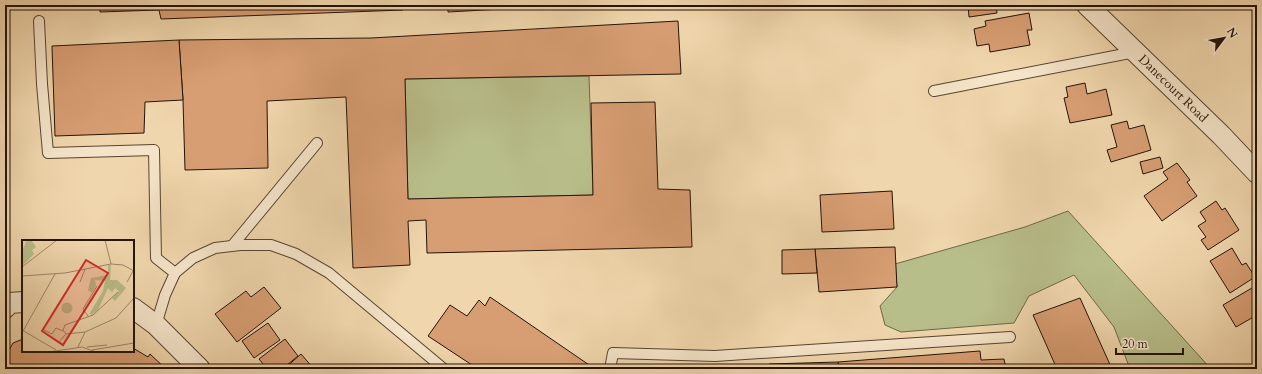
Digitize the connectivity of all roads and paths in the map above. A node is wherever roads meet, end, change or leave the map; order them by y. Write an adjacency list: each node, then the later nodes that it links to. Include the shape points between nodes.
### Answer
1 (1087, 5): 3 (street, Danecourt Road)
2 (39, 21): 8 (lane, via 48,153 154,150 156,258)
3 (1135, 52): 4 (lane); 6 (street, Danecourt Road)
4 (934, 91)
5 (317, 143): 7 (lane)
6 (1257, 173)
7 (232, 246): 8 (lane, via 215,248 193,258); 13 (lane, via 271,245 296,254 329,273)
8 (174, 273): 10 (lane)
9 (134, 309): 10 (street)
10 (156, 325): 12 (street)
11 (1010, 337): 14 (lane, via 715,356 613,353)
12 (200, 369)
13 (444, 369)
14 (610, 369)

